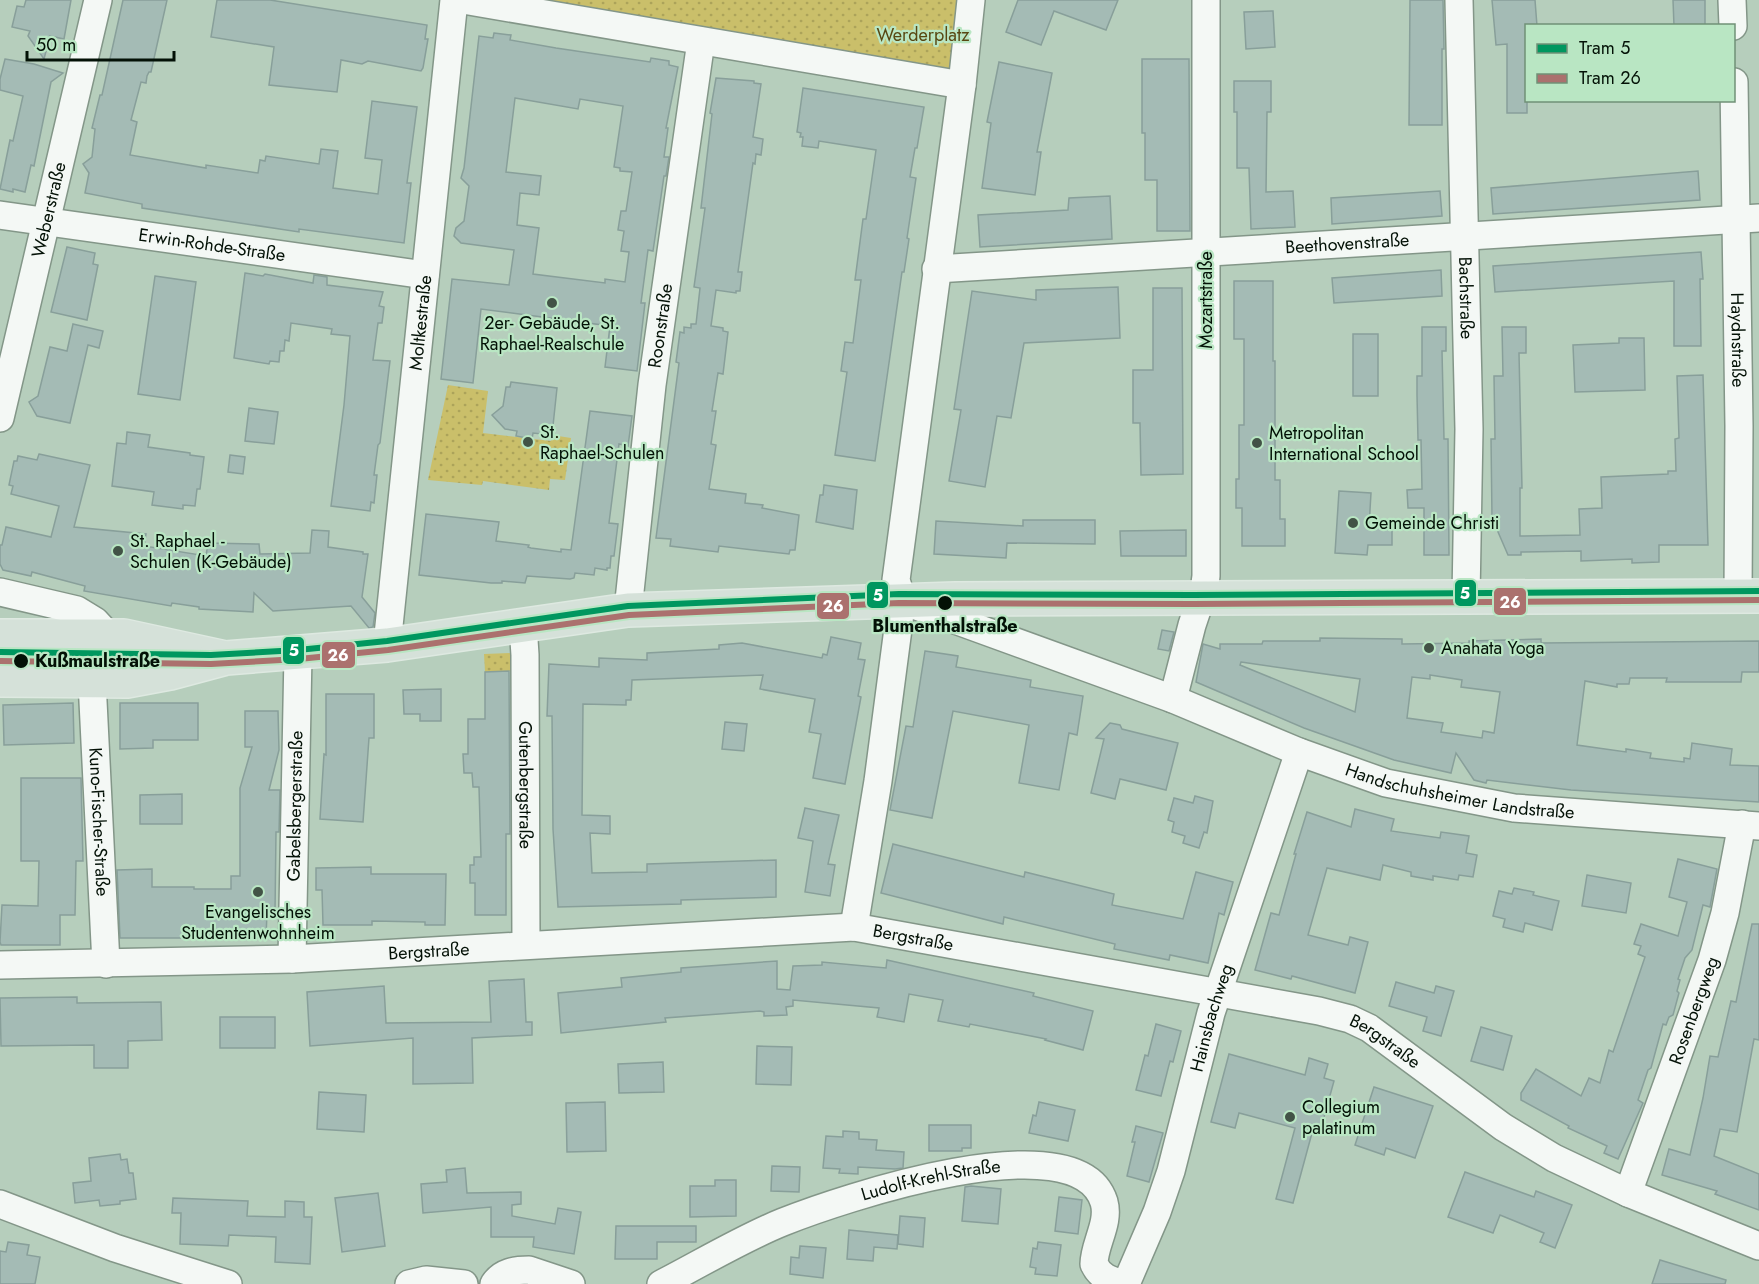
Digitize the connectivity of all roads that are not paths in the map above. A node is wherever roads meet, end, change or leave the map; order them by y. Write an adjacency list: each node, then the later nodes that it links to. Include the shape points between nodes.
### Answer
1 (98, 0): 14 (street, Weberstraße)
2 (454, 0): 18 (street, Moltkestraße)
3 (463, 0): 9 (street)
4 (970, 0): 10 (street)
5 (1206, 0): 16 (street, Mozartstraße)
6 (1459, 0): 15 (street, Bachstraße)
7 (1732, 0): 8 (street)
8 (1733, 24)
9 (701, 41): 10 (street); 25 (street, Roonstraße, via 652,385)
10 (962, 85): 17 (street)
11 (1735, 93): 13 (street, Haydnstraße)
12 (0, 215): 14 (street, Erwin-Rohde-Straße)
13 (1747, 219): 15 (street, Beethovenstraße); 21 (street, Haydnstraße, via 1739,426)
14 (45, 221): 18 (street, Erwin-Rohde-Straße); 19 (street, Weberstraße)
15 (1464, 235): 16 (street, Beethovenstraße); 22 (street, Bachstraße, via 1469,429)
16 (1206, 252): 17 (street, Beethovenstraße); 23 (street, Mozartstraße)
17 (936, 269): 24 (street, via 896,580)
18 (425, 275): 29 (street, Moltkestraße)
19 (0, 418)
20 (0, 592): 28 (street, via 77,610)
21 (1748, 596): 22 (main road)
22 (1466, 597): 23 (main road)
23 (1203, 599): 24 (main road); 34 (street, via 1192,625)
24 (902, 600): 25 (main road, Handschuhsheimer Landstraße); 34 (street, Handschuhsheimer Landstraße); 37 (street)
25 (628, 610): 26 (main road, Handschuhsheimer Landstraße)
26 (523, 625): 29 (main road, Handschuhsheimer Landstraße); 38 (street, Gutenbergstraße)
27 (0, 636): 28 (main road, Handschuhsheimer Landstraße)
28 (109, 636): 31 (main road, Handschuhsheimer Landstraße, via 137,638)
29 (387, 645): 30 (main road, Handschuhsheimer Landstraße)
30 (298, 654): 31 (main road, Handschuhsheimer Landstraße); 39 (street, Gabelsbergerstraße)
31 (226, 658): 33 (main road, Handschuhsheimer Landstraße, via 127,681)
32 (0, 680): 33 (main road, Handschuhsheimer Landstraße)
33 (92, 681): 40 (street, Kuno-Fischer-Straße)
34 (1173, 699): 35 (street, Handschuhsheimer Landstraße)
35 (1299, 752): 36 (street, Handschuhsheimer Landstraße, via 1386,783 1514,808); 42 (street, Hainsbachweg)
36 (1750, 825): 43 (street, Rosenbergweg, via 1712,960)
37 (854, 927): 38 (street, Bergstraße); 42 (street, Bergstraße)
38 (526, 945): 39 (street, Bergstraße)
39 (292, 959): 40 (street, Bergstraße)
40 (106, 964): 41 (street, Bergstraße)
41 (0, 965)
42 (1217, 994): 43 (street, Bergstraße, via 1319,1011 1369,1028 1503,1127 1554,1158); 52 (street, Hainsbachweg, via 1171,1171)
43 (1628, 1193): 45 (street, Bergstraße)
44 (0, 1204): 46 (street, via 115,1248)
45 (1759, 1246)
46 (228, 1284)
47 (410, 1284): 48 (street, via 426,1280)
48 (464, 1284)
49 (494, 1284): 50 (street, via 506,1273 529,1270)
50 (571, 1284)
51 (661, 1284): 52 (street, Ludolf-Krehl-Straße, via 782,1223 866,1193 987,1167 1021,1164 1062,1168 1091,1183 1104,1202 1105,1213 1094,1264 1100,1274)
52 (1124, 1284)

